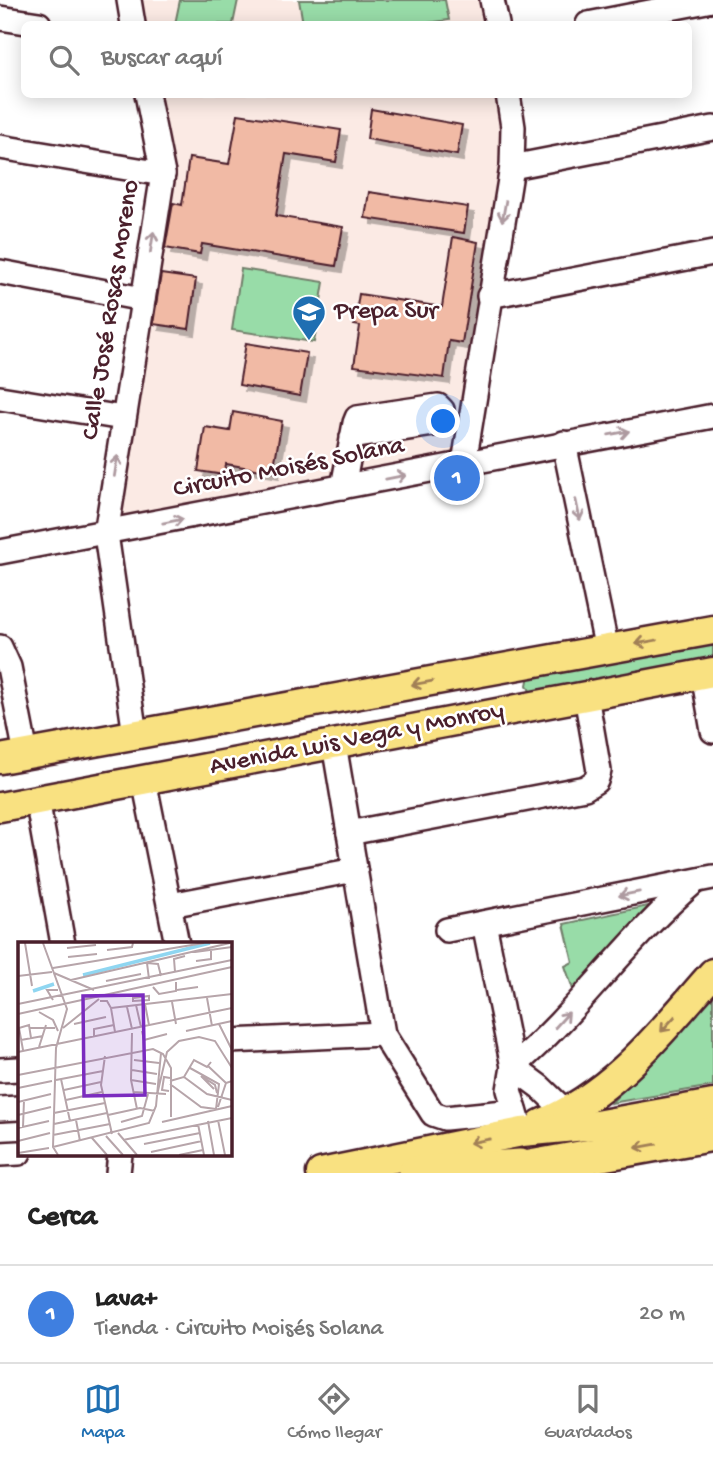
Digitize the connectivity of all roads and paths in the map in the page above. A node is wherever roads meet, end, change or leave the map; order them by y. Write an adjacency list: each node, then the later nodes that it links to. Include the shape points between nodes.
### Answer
1 (129, 0): 6 (street)
2 (492, 0): 7 (street)
3 (712, 0): 8 (street)
4 (0, 18): 5 (street)
5 (21, 21)
6 (133, 21)
7 (496, 21)
8 (604, 21)
9 (148, 98): 14 (street, Calle José Rosas Moreno)
10 (509, 98): 13 (street)
11 (713, 128): 13 (street)
12 (0, 147): 14 (street)
13 (512, 167): 17 (street, one-way to 17)
14 (163, 174): 18 (street, Calle José Rosas Moreno, one-way to 14)
15 (713, 253): 17 (street)
16 (0, 272): 18 (street)
17 (489, 296): 24 (street)
18 (143, 299): 21 (street, Calle José Rosas Moreno)
19 (0, 398): 21 (street)
20 (713, 416): 23 (street, Circuito Moisés Solana, one-way to 20)
21 (123, 418): 26 (street, Calle José Rosas Moreno, one-way to 21)
22 (352, 438): 25 (street)
23 (564, 443): 24 (street, Circuito Moisés Solana); 30 (street, one-way to 30)
24 (464, 463): 25 (street, Circuito Moisés Solana, one-way to 24)
25 (344, 487): 26 (street, Circuito Moisés Solana, one-way to 25)
26 (106, 534): 27 (street, Circuito Moisés Solana); 37 (street, Calle José Rosas Moreno)
27 (0, 552)
28 (713, 630): 30 (main road, Avenida Luis Vega y Monroy, one-way to 30)
29 (0, 648): 39 (street, via 9,667)
30 (607, 649): 31 (main road, Avenida Luis Vega y Monroy)
31 (514, 666): 34 (main road); 35 (main road, Avenida Luis Vega y Monroy, one-way to 35)
32 (708, 673): 33 (main road, Avenida Luis Vega y Monroy); 36 (street)
33 (586, 696): 34 (main road, Avenida Luis Vega y Monroy); 44 (street, via 599,772 596,781 585,788)
34 (524, 709): 38 (main road, Avenida Luis Vega y Monroy)
35 (216, 720): 37 (main road, Avenida Luis Vega y Monroy); 40 (main road)
36 (713, 731)
37 (135, 735): 39 (main road, Avenida Luis Vega y Monroy)
38 (334, 744): 40 (main road, Avenida Luis Vega y Monroy); 44 (street)
39 (13, 757)
40 (226, 765): 41 (main road, Avenida Luis Vega y Monroy)
41 (144, 780): 42 (main road, Avenida Luis Vega y Monroy); 47 (street)
42 (37, 799): 43 (main road, Avenida Luis Vega y Monroy); 50 (street)
43 (0, 807)
44 (349, 833): 45 (street)
45 (355, 870): 47 (street); 53 (street)
46 (704, 879): 48 (street, one-way to 48); 55 (street, one-way to 46, via 664,908)
47 (170, 905): 51 (street)
48 (484, 923): 49 (street); 55 (street)
49 (447, 930)
50 (63, 942)
51 (177, 942)
52 (713, 973): 61 (main road, one-way to 61, via 627,1070)
53 (383, 1034): 54 (street); 62 (street, via 433,1114)
54 (231, 1041)
55 (513, 1067): 61 (street); 62 (street, via 509,1090)
56 (18, 1069): 57 (street)
57 (0, 1070)
58 (713, 1104): 62 (main road, via 596,1125)
59 (18, 1108): 60 (street)
60 (0, 1109)
61 (567, 1113): 62 (main road)
62 (519, 1122): 67 (main road, one-way to 67)
63 (713, 1134): 66 (highway, one-way to 66)
64 (18, 1153): 65 (street)
65 (0, 1154)
66 (540, 1165): 68 (highway); 69 (highway)
67 (321, 1173)
68 (415, 1173)
69 (497, 1173)

